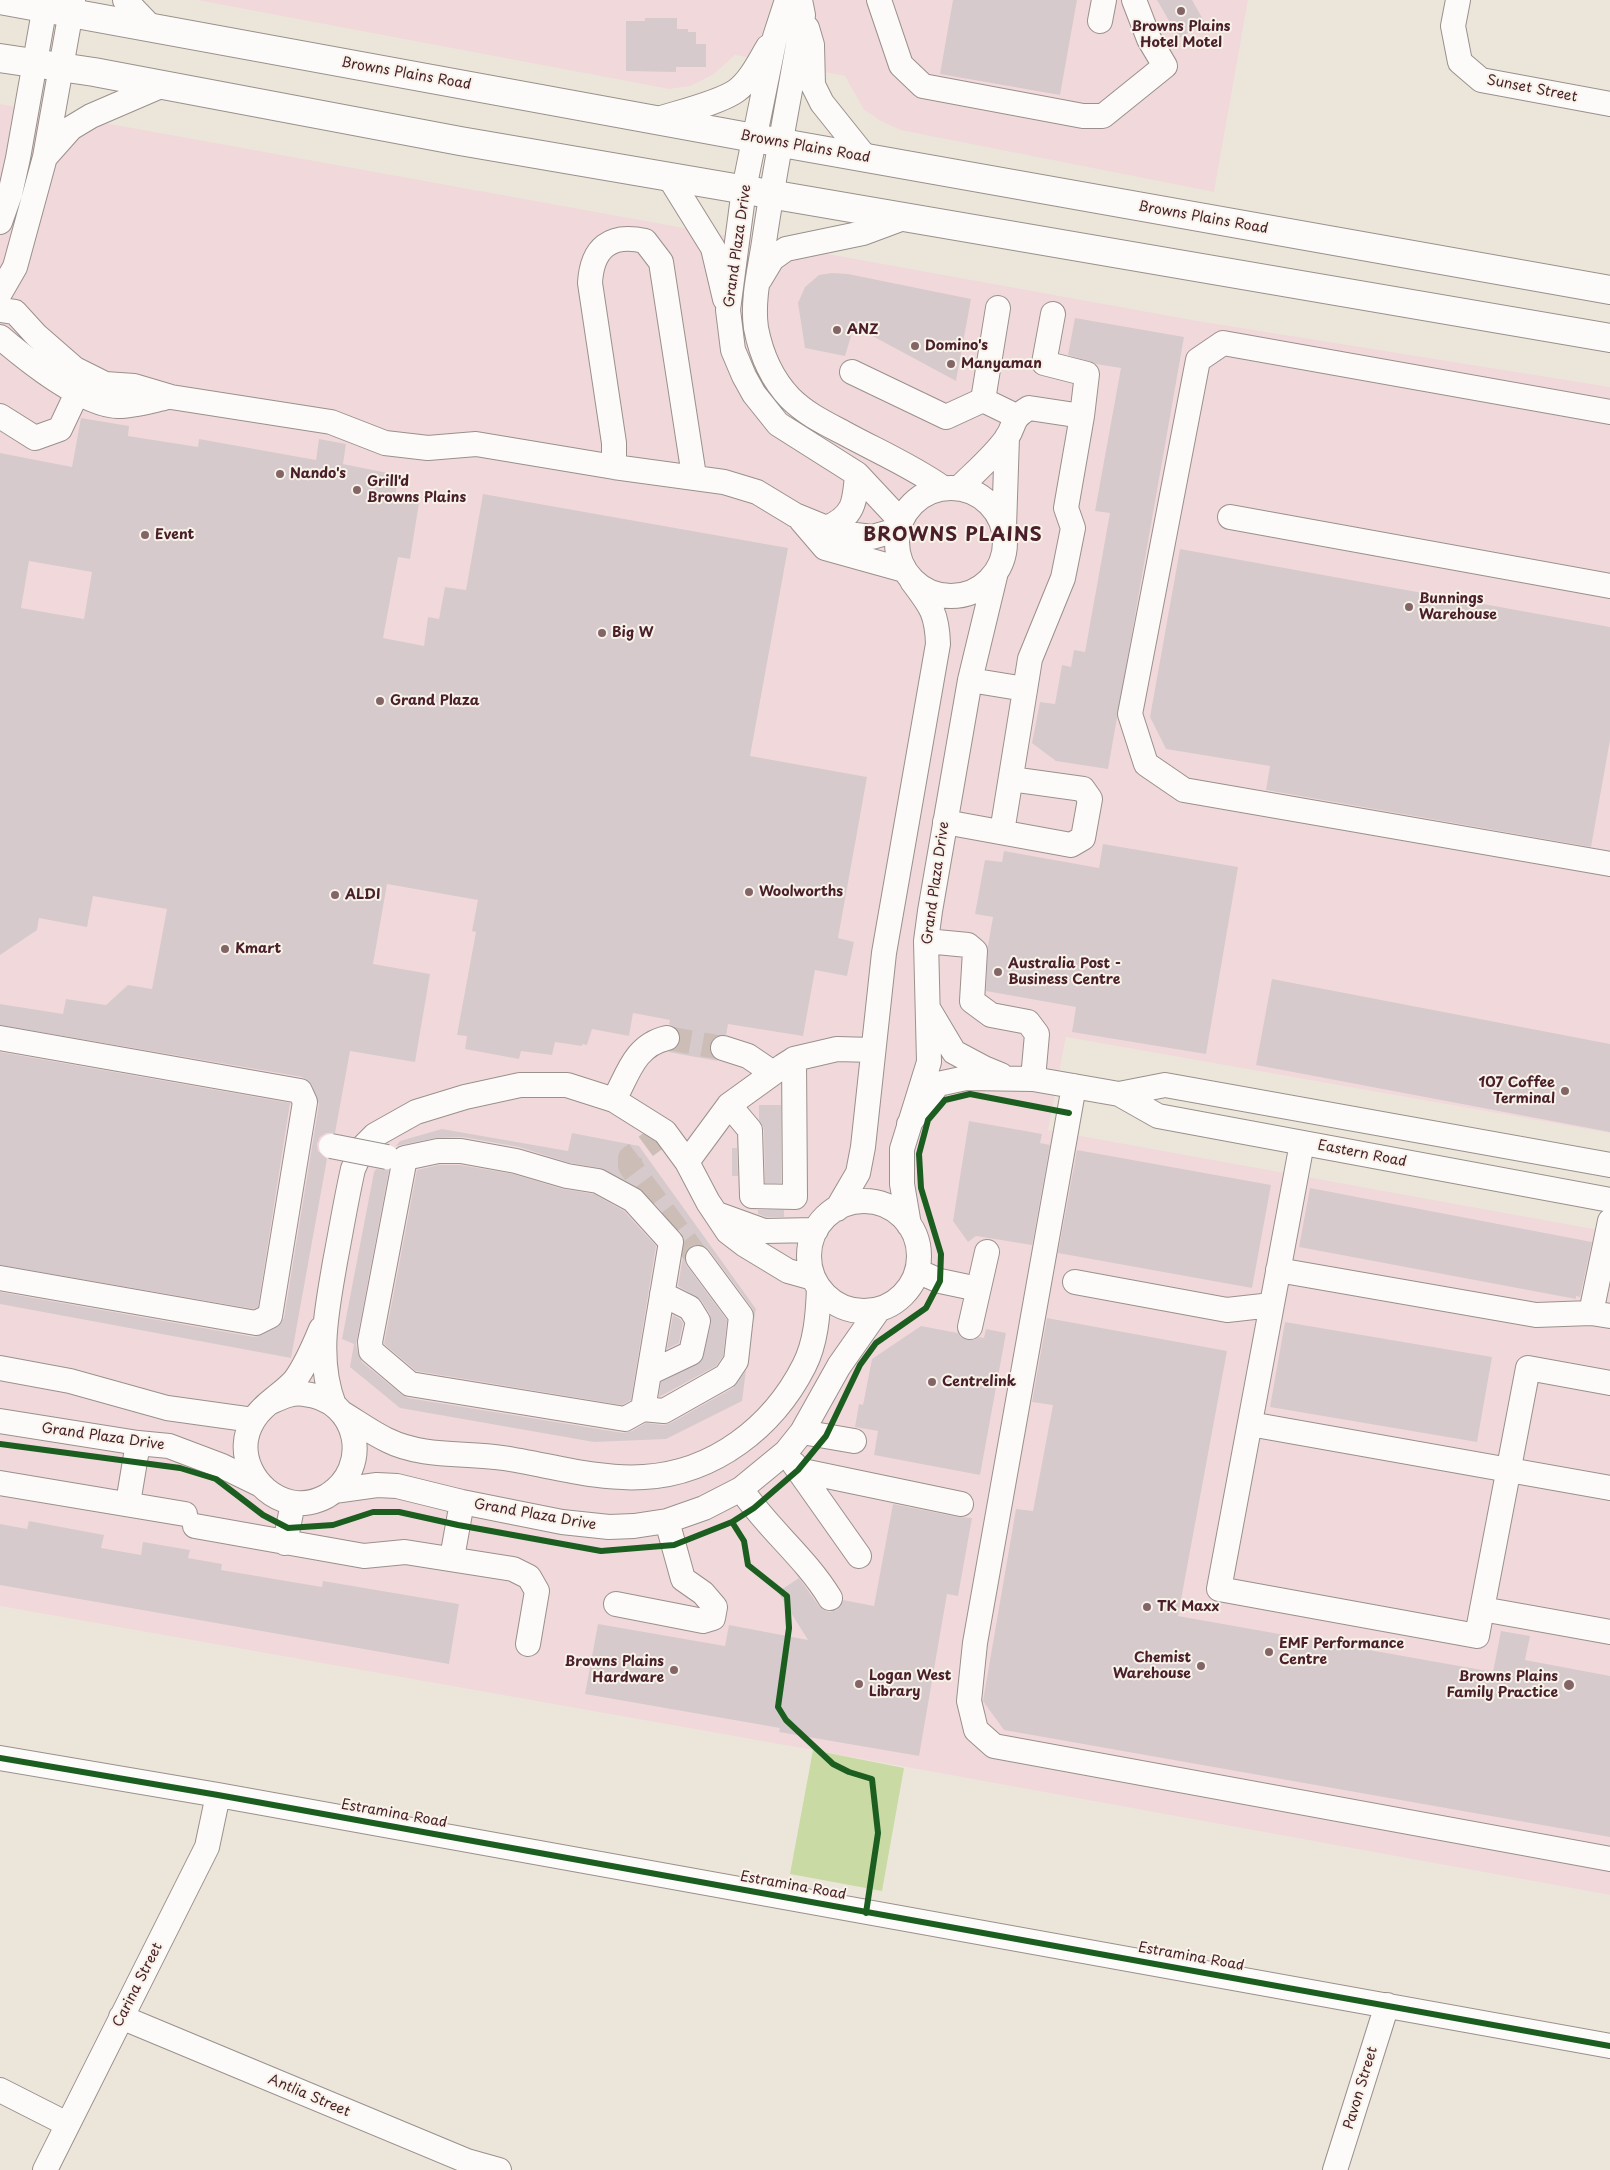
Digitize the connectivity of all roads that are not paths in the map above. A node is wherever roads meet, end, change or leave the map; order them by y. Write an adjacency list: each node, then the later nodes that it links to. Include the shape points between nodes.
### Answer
1 (0, 0): 6 (main road, Browns Plains Road)
2 (125, 0): 9 (street)
3 (879, 0): 4 (street, via 901,65 923,86 1083,116 1103,116 1165,66 1149,39)
4 (1134, 0)
5 (1458, 0): 15 (street, Sunset Street, via 1453,26 1460,62 1480,80)
6 (46, 4): 8 (main road, Browns Plains Road); 12 (street)
7 (797, 5): 10 (street); 18 (street, Grand Plaza Drive); 20 (street, via 812,45 813,85 822,104)
8 (72, 7): 9 (main road, Browns Plains Road); 13 (street)
9 (151, 28): 16 (main road, Browns Plains Road)
10 (775, 37): 16 (street, via 736,91); 17 (street, Grand Plaza Drive)
11 (0, 58): 12 (main road)
12 (34, 64): 13 (main road); 24 (street, via 16,167)
13 (61, 68): 14 (main road); 19 (street)
14 (163, 85): 19 (street, via 71,128); 21 (main road)
15 (1610, 104)
16 (655, 120): 17 (main road, Browns Plains Road)
17 (754, 138): 18 (main road, Browns Plains Road); 22 (street, Grand Plaza Drive)
18 (781, 143): 20 (main road, Browns Plains Road); 22 (street, Grand Plaza Drive)
19 (45, 157): 27 (street, via 15,266)
20 (866, 158): 26 (main road, Browns Plains Road)
21 (669, 177): 22 (main road); 30 (street, via 713,248)
22 (757, 192): 23 (main road); 25 (street, Grand Plaza Drive); 30 (street, Grand Plaza Drive)
23 (906, 217): 25 (street, via 863,233 786,249 772,259); 33 (main road)
24 (0, 222)
25 (758, 283): 46 (street, Grand Plaza Drive, via 756,327 763,356 776,381 791,399 812,416)
26 (1610, 290)
27 (0, 293)
28 (998, 308): 37 (street)
29 (0, 310): 36 (street, via 15,312 75,369 105,384 134,386)
30 (728, 310): 44 (street, Grand Plaza Drive, via 733,350 744,376 766,410 778,424)
31 (1053, 314): 41 (street, via 1044,363 1087,374)
32 (0, 337): 35 (street)
33 (1610, 338)
34 (852, 372): 37 (street, via 946,417)
35 (77, 393): 36 (street, via 118,406); 39 (street, via 60,428 35,438)
36 (171, 397): 43 (street, via 331,422 385,443 428,448 476,444)
37 (983, 400): 40 (street)
38 (1610, 412): 60 (street, via 1223,343 1198,360 1130,714 1146,764 1184,790)
39 (0, 416)
40 (1016, 416): 41 (street, via 1029,408); 42 (street)
41 (1082, 416): 56 (street, via 1066,508 1073,528 1063,578 1030,659)
42 (1007, 437): 46 (street); 50 (street)
43 (614, 467): 45 (street); 45 (street, via 614,443 590,283 591,266 600,250 611,241 630,237 645,240 661,262)
44 (857, 474): 49 (street, Grand Plaza Drive); 51 (street, via 852,506 840,522)
45 (694, 476): 47 (street, via 757,492)
46 (951, 488): 49 (street, via 929,491 917,498); 50 (street, via 974,492 987,501)
47 (795, 514): 51 (street); 53 (street, via 826,548)
48 (1230, 517): 54 (street)
49 (898, 525): 51 (street, via 872,537 839,534); 53 (street, via 898,557)
50 (1004, 527): 52 (street, via 1006,543)
51 (826, 528)
52 (996, 572): 53 (street, via 986,584 956,596 940,596 925,590); 55 (street, Grand Plaza Drive)
53 (908, 575): 66 (street, via 933,610 938,626 938,644 884,953)
54 (1610, 586)
55 (970, 680): 56 (street); 58 (street, Grand Plaza Drive)
56 (1025, 689): 57 (street)
57 (1011, 779): 59 (street); 59 (street, via 1083,789 1090,799 1083,838 1071,845)
58 (945, 822): 59 (street); 61 (street, Grand Plaza Drive)
59 (1002, 832)
60 (1610, 864)
61 (926, 941): 62 (street, Grand Plaza Drive); 69 (street, via 968,944 975,951 972,1000 991,1015 1028,1022 1037,1034)
62 (928, 1009): 69 (street, Eastern Road, via 954,1052 984,1068); 74 (street, Grand Plaza Drive, via 929,1062)
63 (0, 1038): 75 (street, via 300,1091 305,1102)
64 (667, 1038): 72 (street, via 655,1040 639,1053)
65 (724, 1048): 68 (street, via 748,1056)
66 (872, 1050): 67 (street, via 837,1049); 81 (street, via 861,1161 852,1185)
67 (794, 1059): 68 (street); 73 (street, via 795,1197 752,1196 750,1130)
68 (773, 1073): 73 (street)
69 (1021, 1079): 70 (street, Eastern Road); 74 (street, Eastern Road, via 966,1078 938,1084)
70 (1074, 1086): 71 (street, Eastern Road); 136 (street, via 975,1643 969,1701 976,1730 994,1746)
71 (1119, 1094): 76 (street, Eastern Road, via 1158,1116); 79 (street, Eastern Road, via 1165,1085)
72 (614, 1100): 78 (street, via 665,1132); 98 (street, via 566,1085 520,1085 416,1112 375,1135 363,1147 353,1169)
73 (728, 1105): 78 (street)
74 (909, 1124): 84 (street, Grand Plaza Drive, via 902,1149 902,1184)
75 (299, 1142): 77 (street, bridge); 90 (street, via 270,1316 256,1323)
76 (1302, 1143): 80 (street, Eastern Road); 88 (street)
77 (396, 1158): 94 (street, via 461,1151 598,1181 633,1200 671,1242); 106 (street, via 371,1351 410,1384 625,1419)
78 (687, 1162): 82 (street)
79 (1610, 1165)
80 (1610, 1200)
81 (837, 1208): 84 (street, via 868,1202 891,1209); 85 (street)
82 (716, 1213): 85 (street, via 764,1231); 92 (street, via 728,1232 745,1245 788,1271)
83 (1610, 1221): 97 (street)
84 (909, 1225): 89 (street, via 919,1255)
85 (816, 1230): 92 (street, via 810,1245 809,1262)
86 (986, 1252): 93 (street)
87 (698, 1258): 106 (street, via 741,1316 736,1360 726,1376 664,1411)
88 (1278, 1270): 95 (street); 97 (street, via 1536,1315)
89 (917, 1271): 93 (street, via 940,1281); 96 (street, via 909,1288 896,1301)
90 (0, 1278)
91 (1076, 1282): 95 (street, via 1227,1310)
92 (816, 1283): 96 (street, via 831,1301 846,1308); 105 (street, via 818,1310 812,1343 805,1365 784,1400 757,1430 729,1451 688,1469 645,1477 605,1476 502,1458 444,1454 388,1440)
93 (978, 1289): 99 (street)
94 (662, 1294): 101 (street); 101 (street, via 690,1308 698,1321 691,1353)
95 (1272, 1304): 109 (street)
96 (880, 1309): 111 (street, Grand Plaza Drive, via 839,1366)
97 (1601, 1314)
98 (324, 1322): 103 (street, via 295,1380); 105 (street, via 328,1389)
99 (970, 1327)
100 (0, 1368): 107 (street, via 70,1381 166,1408)
101 (649, 1373): 106 (street)
102 (1610, 1383): 115 (street, via 1528,1368)
103 (271, 1402): 105 (street, via 303,1393 319,1397); 107 (street)
104 (0, 1405): 110 (street, via 52,1417)
105 (338, 1409): 120 (street, via 352,1428 355,1445 354,1462)
106 (643, 1409)
107 (253, 1420): 117 (street, via 247,1436 246,1453 250,1470)
108 (0, 1421): 110 (street, Grand Plaza Drive)
109 (1250, 1424): 115 (street); 131 (street, via 1219,1589 1477,1636)
110 (69, 1432): 113 (street, Grand Plaza Drive)
111 (802, 1432): 112 (street); 114 (street, Grand Plaza Drive)
112 (854, 1441)
113 (138, 1443): 117 (street, Grand Plaza Drive, via 169,1446); 122 (street)
114 (792, 1461): 119 (street, Grand Plaza Drive); 124 (street); 127 (street)
115 (1509, 1470): 118 (street); 131 (street)
116 (0, 1483): 122 (street)
117 (259, 1484): 123 (street, via 269,1493)
118 (1610, 1488)
119 (741, 1489): 125 (street, Grand Plaza Drive, via 704,1508); 129 (street)
120 (334, 1491): 121 (street, Grand Plaza Drive, via 377,1485 396,1486); 123 (street, via 322,1499)
121 (462, 1502): 125 (street, Grand Plaza Drive, via 562,1522 609,1527); 128 (street)
122 (128, 1503): 126 (street)
123 (293, 1503): 126 (street)
124 (961, 1504)
125 (667, 1521): 130 (street, via 684,1579 715,1607 713,1618 702,1621)
126 (285, 1543): 128 (street, via 364,1556 406,1552)
127 (860, 1556)
128 (452, 1558): 133 (street, via 513,1569 529,1577 537,1591)
129 (830, 1598)
130 (616, 1604)
131 (1482, 1608): 132 (street)
132 (1610, 1632)
133 (528, 1644)
134 (0, 1758): 135 (street, Estramina Road)
135 (218, 1795): 137 (street, Estramina Road); 138 (street, Carina Street, via 207,1847)
136 (1610, 1859)
137 (1386, 2005): 139 (street, Estramina Road); 144 (street, Pavon Street)
138 (121, 2018): 141 (street, Carina Street); 143 (street, Antlia Street, via 467,2161)
139 (1610, 2046)
140 (0, 2090): 141 (street)
141 (67, 2124): 142 (street, Carina Street)
142 (45, 2170)
143 (499, 2170)
144 (1335, 2170)

